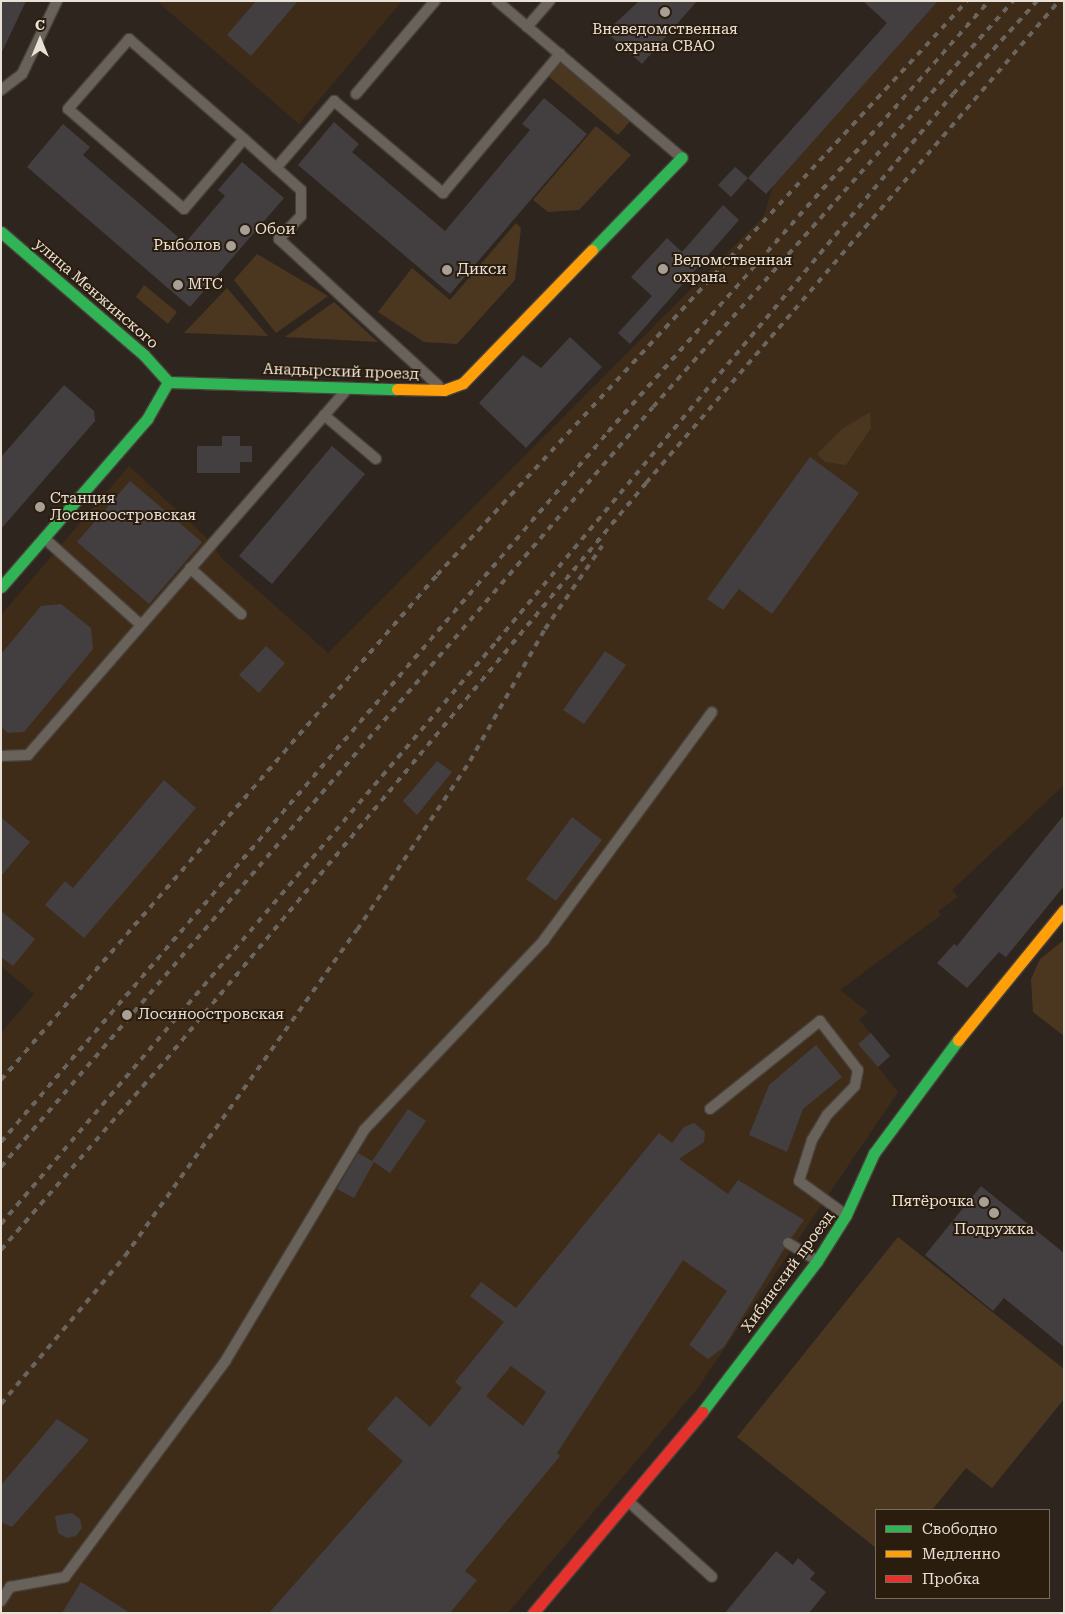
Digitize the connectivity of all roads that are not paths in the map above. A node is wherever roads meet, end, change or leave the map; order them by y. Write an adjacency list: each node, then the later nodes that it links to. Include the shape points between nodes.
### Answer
1 (57, 1): 7 (lane, via 22,74)
2 (435, 1): 8 (lane)
3 (497, 1): 5 (lane)
4 (550, 1): 5 (lane)
5 (527, 27): 6 (lane)
6 (560, 54): 10 (lane); 11 (lane, via 443,193 334,100)
7 (1, 90)
8 (356, 94)
9 (244, 139): 9 (lane, via 129,40 68,109 184,210); 11 (lane)
10 (682, 157): 15 (street, Анадырский проезд, via 463,384)
11 (276, 168): 15 (lane, via 301,190 301,216 280,239)
12 (1, 232): 13 (street, улица Менжинского, via 144,355)
13 (168, 382): 14 (street, Анадырский проезд); 18 (street, via 148,419)
14 (349, 386): 15 (street, Анадырский проезд); 16 (lane)
15 (444, 390)
16 (324, 415): 17 (lane); 19 (lane)
17 (376, 460)
18 (44, 538): 20 (street); 22 (lane)
19 (190, 568): 21 (lane); 22 (lane)
20 (1, 587)
21 (241, 614)
22 (141, 626): 24 (lane, via 28,755)
23 (712, 712): 32 (lane, via 544,940 364,1130 226,1360 65,1577 10,1586)
24 (1, 756)
25 (1064, 910): 27 (street, Хибинский проезд, via 922,1083 874,1153)
26 (710, 1109): 27 (lane, via 820,1021 858,1070 855,1086 827,1115 812,1140 799,1181)
27 (846, 1216): 29 (street, Хибинский проезд)
28 (788, 1243): 29 (lane)
29 (817, 1261): 30 (street, Хибинский проезд, via 692,1426)
30 (627, 1500): 31 (lane); 33 (street, Хибинский проезд)
31 (712, 1577)
32 (1, 1601)
33 (533, 1613)

